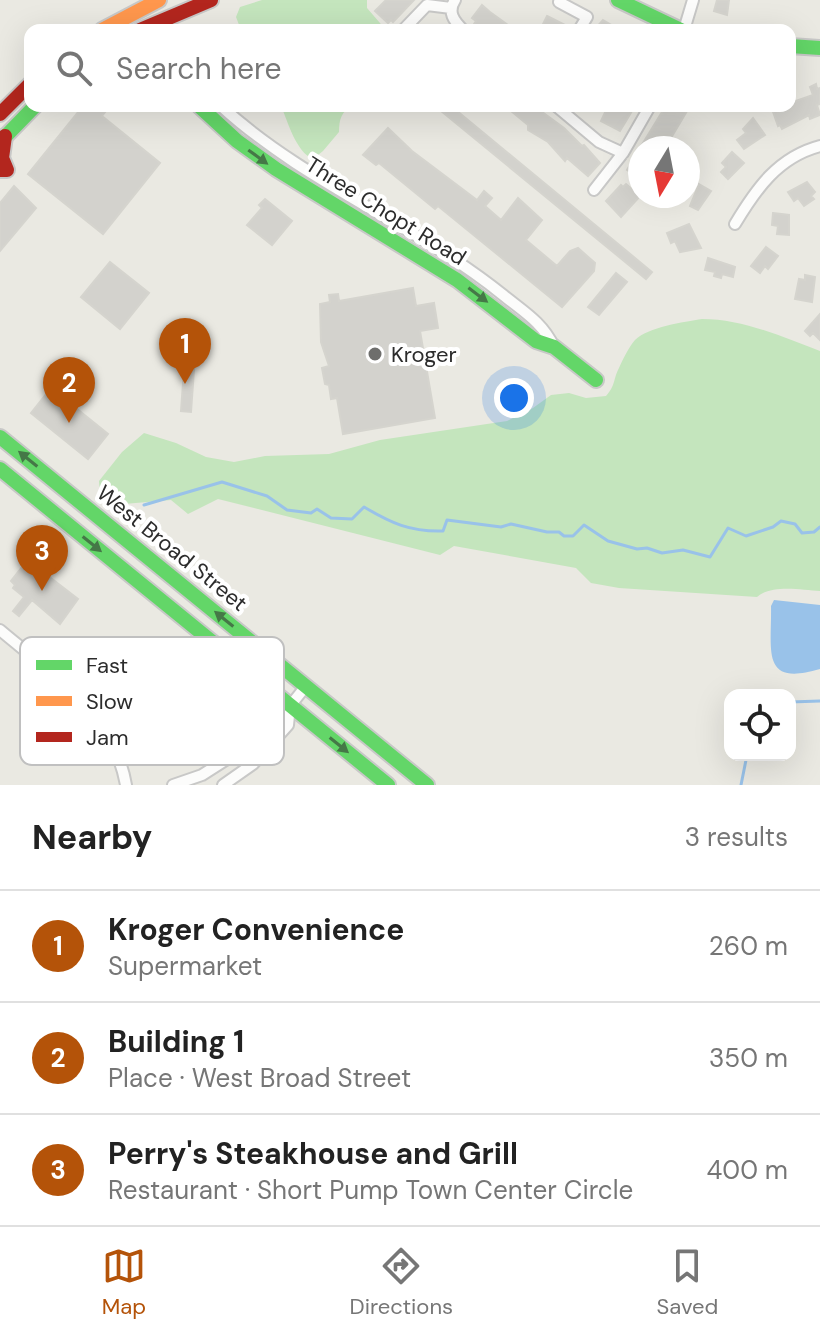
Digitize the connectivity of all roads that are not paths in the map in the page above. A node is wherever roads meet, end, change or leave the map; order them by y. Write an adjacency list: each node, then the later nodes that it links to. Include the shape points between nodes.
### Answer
1 (159, 0): 7 (main road)
2 (211, 0): 10 (main road)
3 (618, 0): 14 (main road)
4 (693, 0): 15 (street)
5 (559, 2): 13 (street, via 587,17)
6 (453, 4): 11 (street, via 427,5); 12 (street)
7 (137, 5): 8 (main road); 9 (main road)
8 (110, 24)
9 (145, 24)
10 (158, 24)
11 (409, 24)
12 (458, 24)
13 (583, 24)
14 (670, 24)
15 (685, 24)
16 (796, 46): 17 (main road)
17 (820, 48)
18 (24, 90): 24 (main road)
19 (29, 112): 25 (main road)
20 (205, 112): 31 (main road, Three Chopt Road, one-way to 31, via 269,164 457,280 536,341)
21 (229, 112): 31 (street, Three Chopt Road, via 280,153 478,276 546,330)
22 (563, 112): 27 (street, via 599,142)
23 (647, 112): 27 (street)
24 (0, 114)
25 (2, 139): 28 (main road, via 7,170)
26 (820, 146): 30 (street, via 770,174)
27 (623, 153): 29 (street)
28 (0, 170)
29 (594, 190)
30 (735, 224)
31 (554, 347): 32 (main road, Three Chopt Road)
32 (596, 380)
33 (0, 437): 36 (main road, West Broad Street, one-way to 33)
34 (0, 469): 35 (main road)
35 (32, 494): 36 (main road); 38 (main road, one-way to 38)
36 (78, 500): 39 (main road, West Broad Street, one-way to 36)
37 (0, 630): 40 (street)
38 (206, 637)
39 (246, 637)
40 (20, 646)
41 (284, 668): 42 (main road, West Broad Street, one-way to 41)
42 (306, 686): 44 (street); 54 (main road, West Broad Street)
43 (284, 701): 44 (main road, one-way to 44)
44 (290, 706): 45 (street); 46 (street); 53 (main road, one-way to 53)
45 (284, 709)
46 (284, 729)
47 (120, 765): 50 (street)
48 (218, 765): 51 (street)
49 (252, 765): 52 (street)
50 (126, 785)
51 (173, 785)
52 (223, 785)
53 (388, 785)
54 (427, 785)

